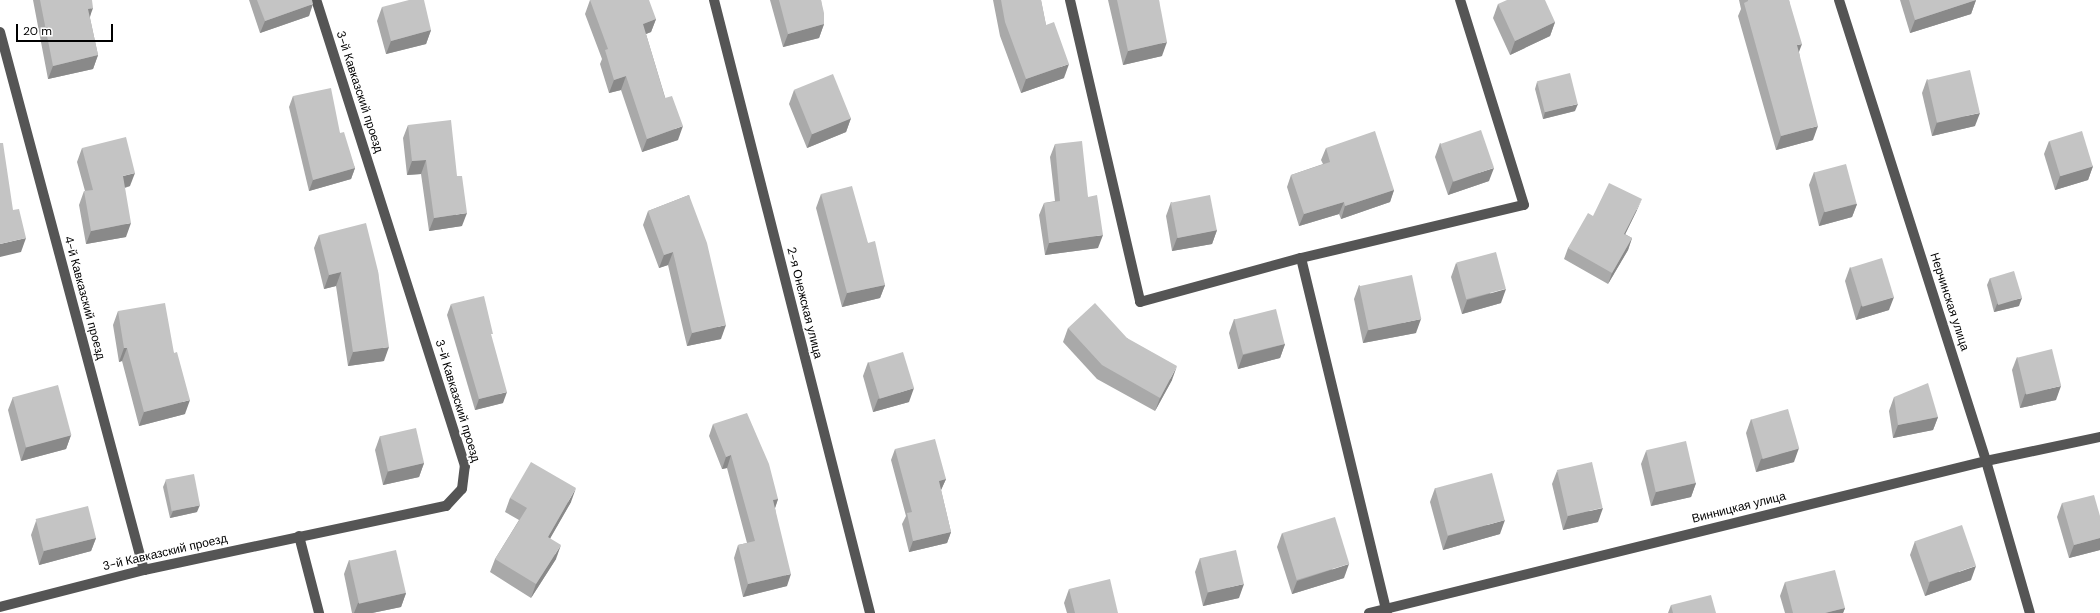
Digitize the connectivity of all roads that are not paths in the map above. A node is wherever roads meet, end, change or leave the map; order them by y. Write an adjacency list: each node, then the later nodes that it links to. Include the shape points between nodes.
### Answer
1 (316, 0): 10 (street, 3-й Кавказский проезд, via 465,466 462,489 446,506)
2 (714, 0): 15 (street, 2-я Онежская улица)
3 (1070, 0): 7 (street, via 1140,302)
4 (1460, 0): 7 (street, via 1524,205)
5 (1840, 0): 9 (street, Нерчинская улица)
6 (0, 32): 11 (street, 4-й Кавказский проезд)
7 (1301, 258): 13 (street)
8 (2100, 437): 9 (street, Винницкая улица)
9 (1986, 461): 13 (street, Винницкая улица); 17 (street, Нерчинская улица)
10 (298, 536): 11 (street, 3-й Кавказский проезд); 14 (street)
11 (144, 570): 12 (street, 3-й Кавказский проезд)
12 (0, 607)
13 (1386, 611): 16 (street, Винницкая улица)
14 (319, 613)
15 (870, 613)
16 (1369, 613)
17 (2030, 613)

